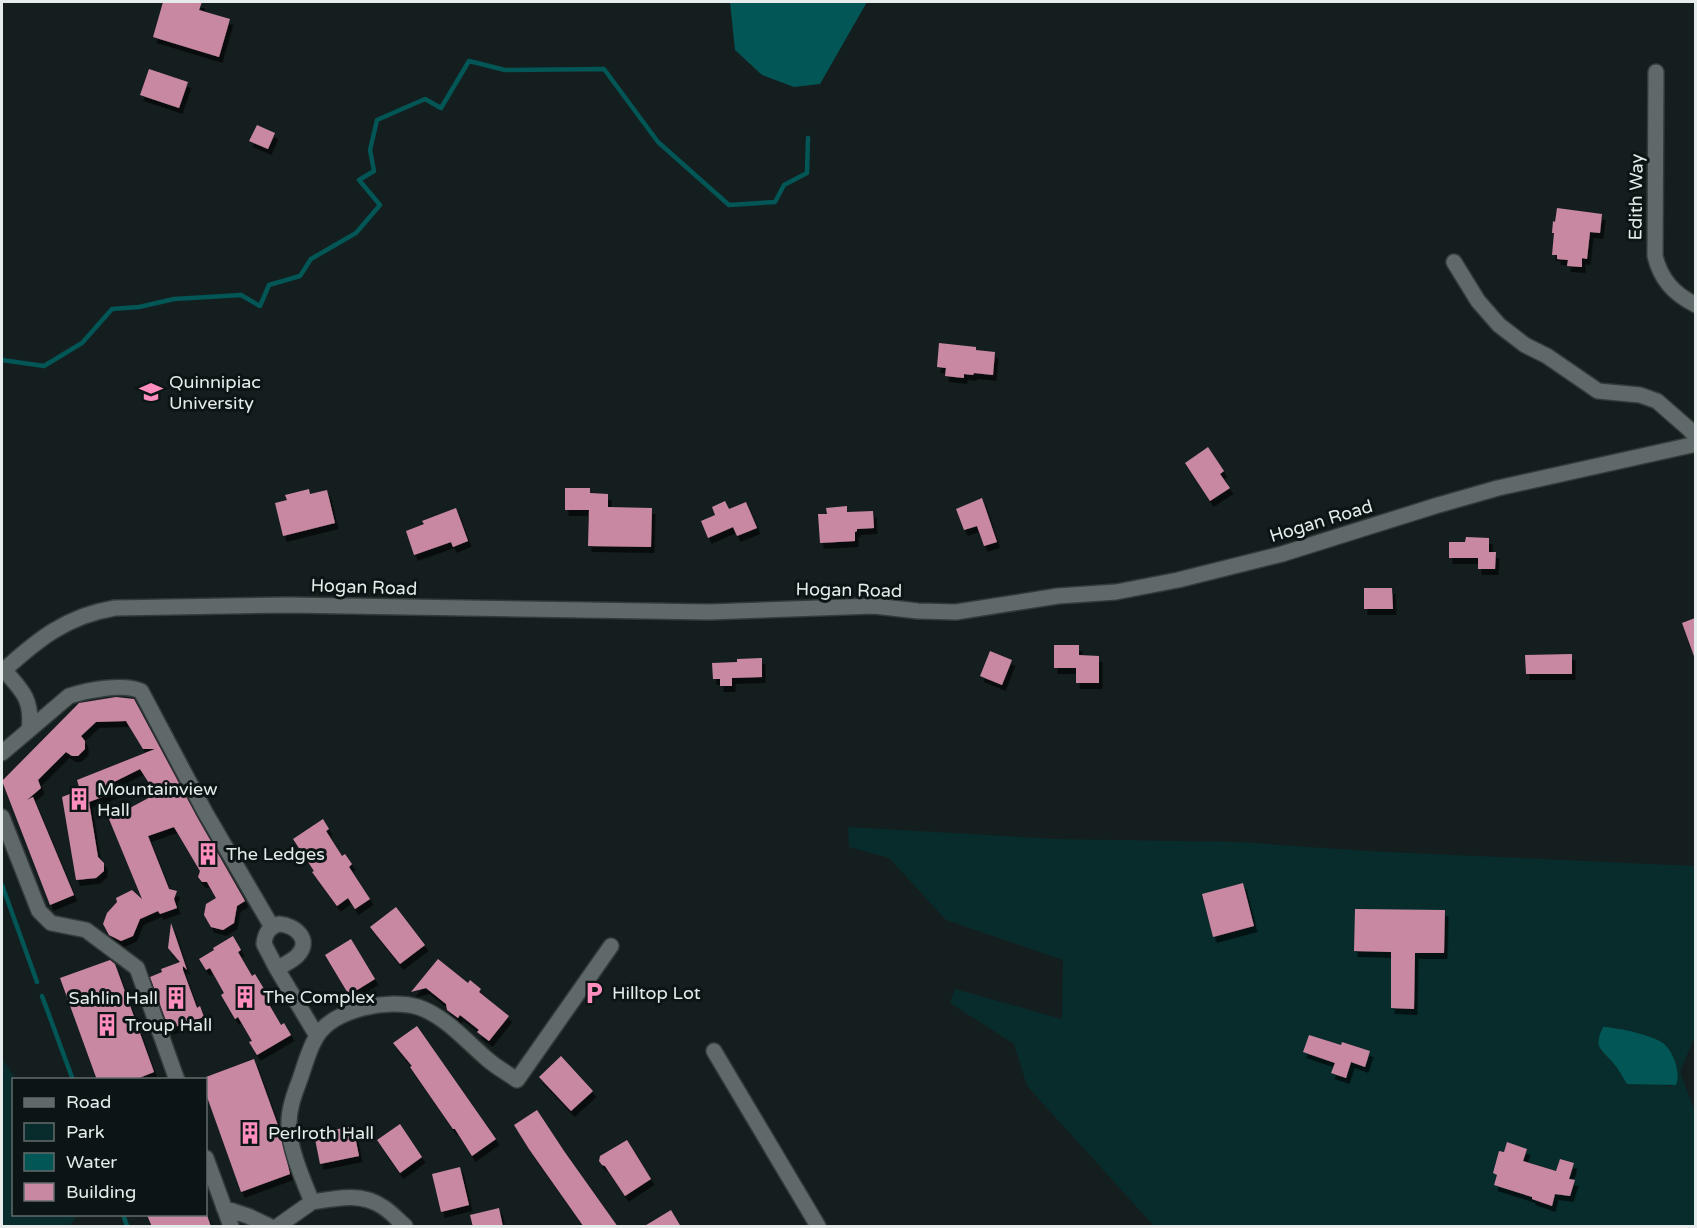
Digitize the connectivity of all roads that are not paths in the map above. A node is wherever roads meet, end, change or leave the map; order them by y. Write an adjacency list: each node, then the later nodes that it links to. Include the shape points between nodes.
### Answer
1 (1656, 72): 3 (street, Edith Way, via 1654,256 1670,288)
2 (1454, 262): 4 (street, via 1478,301 1499,325 1525,345 1598,391 1640,395 1657,401)
3 (1695, 305)
4 (1695, 438)
5 (1695, 444): 6 (street, Hogan Road, via 1498,488 1272,557 1116,592 1058,596 956,612 874,606 709,612 288,604 115,608 95,611 64,624)
6 (3, 671): 7 (street, via 29,702)
7 (28, 730): 8 (street); 10 (street, via 69,696 97,690 141,691)
8 (2, 753)
9 (2, 817): 15 (street, via 39,911 51,923 86,930 137,968)
10 (272, 927): 12 (street, via 264,944); 12 (street, via 292,926 302,938 297,956)
11 (611, 946): 13 (street, via 517,1080 433,1014 418,1007 403,1004 361,1009 337,1017)
12 (277, 969): 13 (street)
13 (316, 1036): 17 (street, via 290,1107 289,1124 290,1138)
14 (714, 1051): 23 (street)
15 (176, 1078)
16 (207, 1161): 18 (street)
17 (312, 1202): 21 (street); 22 (street, via 347,1197 369,1200)
18 (224, 1208): 19 (street); 20 (street)
19 (231, 1227)
20 (269, 1227)
21 (278, 1227)
22 (405, 1227)
23 (818, 1227)

